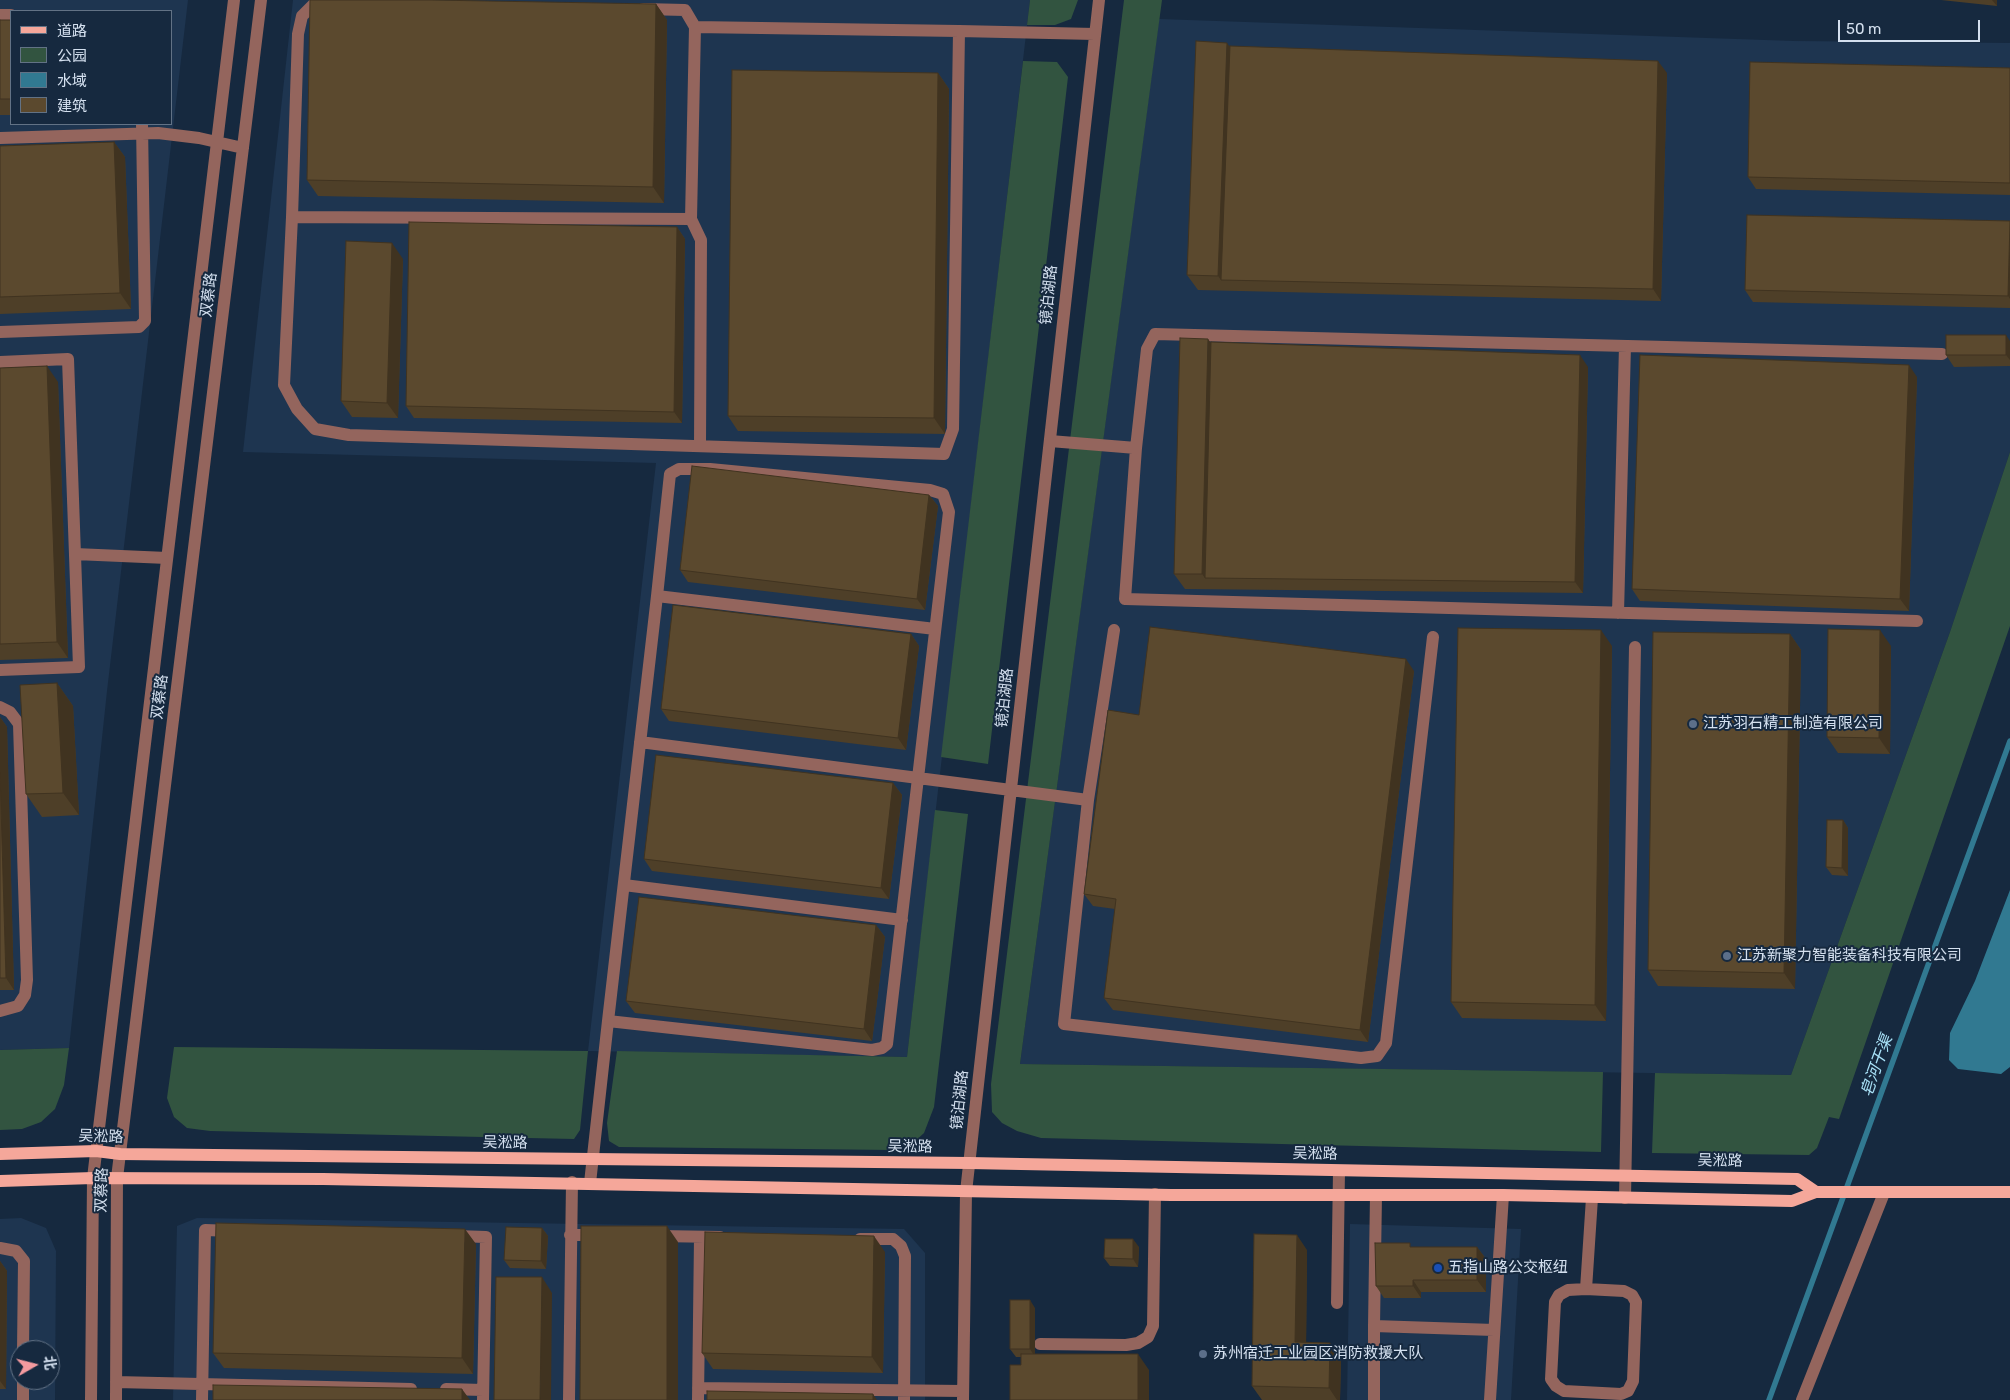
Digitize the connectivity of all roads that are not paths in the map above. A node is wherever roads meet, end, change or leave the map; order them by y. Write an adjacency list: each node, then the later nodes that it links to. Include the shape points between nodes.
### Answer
1 (234, 0): 11 (street, 双蔡路)
2 (261, 0): 12 (street, 双蔡路)
3 (334, 0): 13 (street, via 313,5 302,16 300,25)
4 (1098, 0): 8 (street, 镜泊湖路)
5 (627, 8): 6 (street, via 685,10)
6 (695, 27): 7 (street); 14 (street)
7 (959, 32): 8 (street); 20 (street, via 953,429 944,454)
8 (1095, 34): 19 (street, 镜泊湖路)
9 (142, 129): 10 (street); 11 (street); 15 (street, via 145,321 139,327)
10 (0, 138)
11 (217, 142): 12 (street); 23 (street, 双蔡路)
12 (243, 148): 43 (street, 双蔡路)
13 (292, 217): 14 (street); 20 (street, via 284,385 297,409 315,429 349,435)
14 (691, 220): 20 (street, via 701,240)
15 (0, 332)
16 (1625, 346): 17 (street); 21 (street, via 1155,334 1147,349); 25 (street)
17 (1942, 354)
18 (0, 362): 22 (street, via 68,359)
19 (1050, 441): 21 (street); 35 (street, 镜泊湖路)
20 (700, 446)
21 (1136, 448): 25 (street, via 1125,599)
22 (75, 554): 23 (street); 31 (street, via 79,667)
23 (167, 558): 41 (street, 双蔡路)
24 (657, 596): 27 (street); 27 (street, via 670,474 679,469 710,469 930,490 943,494 949,512); 33 (street)
25 (1618, 613): 26 (street)
26 (1916, 621)
27 (935, 629): 34 (street)
28 (1114, 630): 36 (street)
29 (1433, 637): 36 (street, via 1386,1043 1377,1056 1360,1058 1064,1024)
30 (1635, 647): 47 (street)
31 (0, 670)
32 (0, 707): 39 (street, via 10,712 19,724 27,980 26,995 18,1006)
33 (640, 742): 34 (street); 37 (street)
34 (918, 778): 35 (street); 38 (street)
35 (1011, 790): 36 (street); 45 (street, 镜泊湖路)
36 (1088, 800)
37 (624, 885): 38 (street); 40 (street)
38 (902, 920): 40 (street, via 887,1044 882,1048 872,1050)
39 (0, 1011)
40 (608, 1021): 44 (street)
41 (96, 1151): 42 (main road, 吴淞路); 43 (main road, 吴淞路); 48 (street, 双蔡路)
42 (0, 1154)
43 (120, 1154): 44 (main road, 吴淞路); 49 (street, 双蔡路)
44 (593, 1160): 45 (main road, 吴淞路); 52 (street)
45 (969, 1163): 46 (main road, 吴淞路); 53 (street, 镜泊湖路)
46 (1339, 1171): 47 (main road, 吴淞路); 58 (street)
47 (1626, 1176): 54 (main road, 吴淞路, via 1797,1179); 62 (street)
48 (93, 1178): 49 (main road); 50 (main road); 84 (street, 双蔡路)
49 (117, 1178): 51 (main road); 78 (street, 双蔡路)
50 (0, 1181)
51 (572, 1182): 52 (main road); 64 (street)
52 (590, 1183): 53 (main road)
53 (966, 1192): 57 (main road); 83 (street, 镜泊湖路)
54 (1816, 1192): 56 (main road); 62 (main road, via 1792,1202)
55 (2010, 1192): 56 (main road)
56 (1884, 1193): 90 (street)
57 (1155, 1194): 58 (main road); 77 (street, via 1153,1326 1148,1337 1126,1345)
58 (1339, 1195): 59 (main road); 73 (street)
59 (1376, 1195): 60 (main road); 74 (street)
60 (1503, 1195): 61 (main road); 75 (street)
61 (1592, 1198): 62 (main road); 72 (street)
62 (1625, 1198)
63 (244, 1231): 79 (street, via 205,1230)
64 (570, 1235): 65 (street); 87 (street)
65 (610, 1235)
66 (438, 1236): 81 (street, via 486,1237)
67 (640, 1236): 68 (street)
68 (700, 1237): 69 (street); 80 (street)
69 (729, 1237)
70 (845, 1238): 82 (street, via 893,1239 901,1246 904,1256)
71 (0, 1248): 76 (street, via 16,1250 24,1261)
72 (1586, 1289): 72 (street, via 1624,1291 1636,1302 1633,1380 1628,1391 1621,1394 1564,1391 1551,1378 1554,1302 1568,1290)
73 (1337, 1303)
74 (1374, 1326): 75 (street); 88 (street)
75 (1494, 1330): 89 (street)
76 (23, 1340)
77 (1040, 1344)
78 (116, 1382): 79 (street); 85 (street, 双蔡路)
79 (203, 1384): 81 (street, via 430,1389); 86 (street)
80 (698, 1394): 82 (street)
81 (483, 1395)
82 (904, 1395): 83 (street)
83 (963, 1395)
84 (91, 1400)
85 (116, 1400)
86 (202, 1400)
87 (569, 1400)
88 (1374, 1400)
89 (1490, 1400)
90 (1802, 1400)

